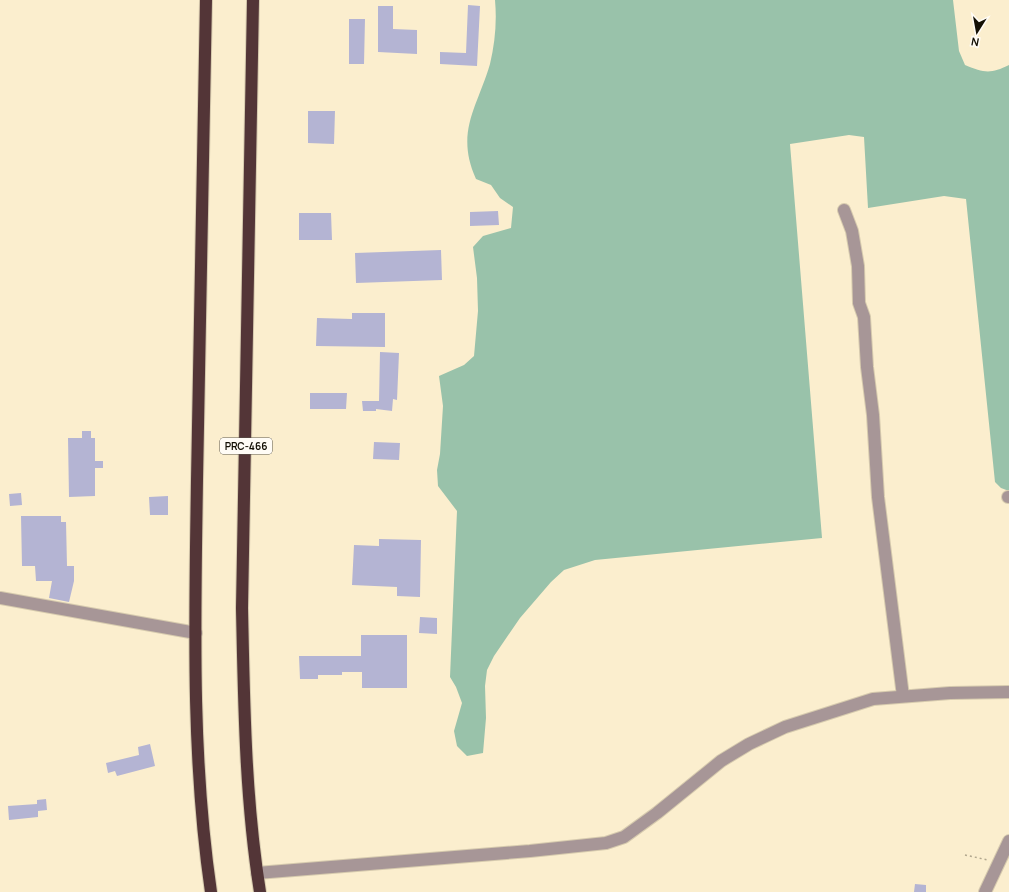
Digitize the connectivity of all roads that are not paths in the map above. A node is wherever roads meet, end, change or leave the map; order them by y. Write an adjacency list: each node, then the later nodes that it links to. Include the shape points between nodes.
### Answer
1 (206, 0): 5 (highway)
2 (253, 0): 9 (highway, PRC-466, via 242,608 250,796)
3 (844, 210): 7 (street, via 852,231 858,266 859,304 864,317 878,497)
4 (0, 598): 5 (street)
5 (196, 633): 10 (highway, via 196,726 200,805)
6 (1009, 692): 7 (street)
7 (903, 696): 9 (street, via 873,699 827,713 785,727 749,744 721,761 624,837 606,843)
8 (1009, 841): 12 (street)
9 (257, 873): 11 (highway, PRC-466)
10 (211, 892)
11 (260, 892)
12 (985, 892)

